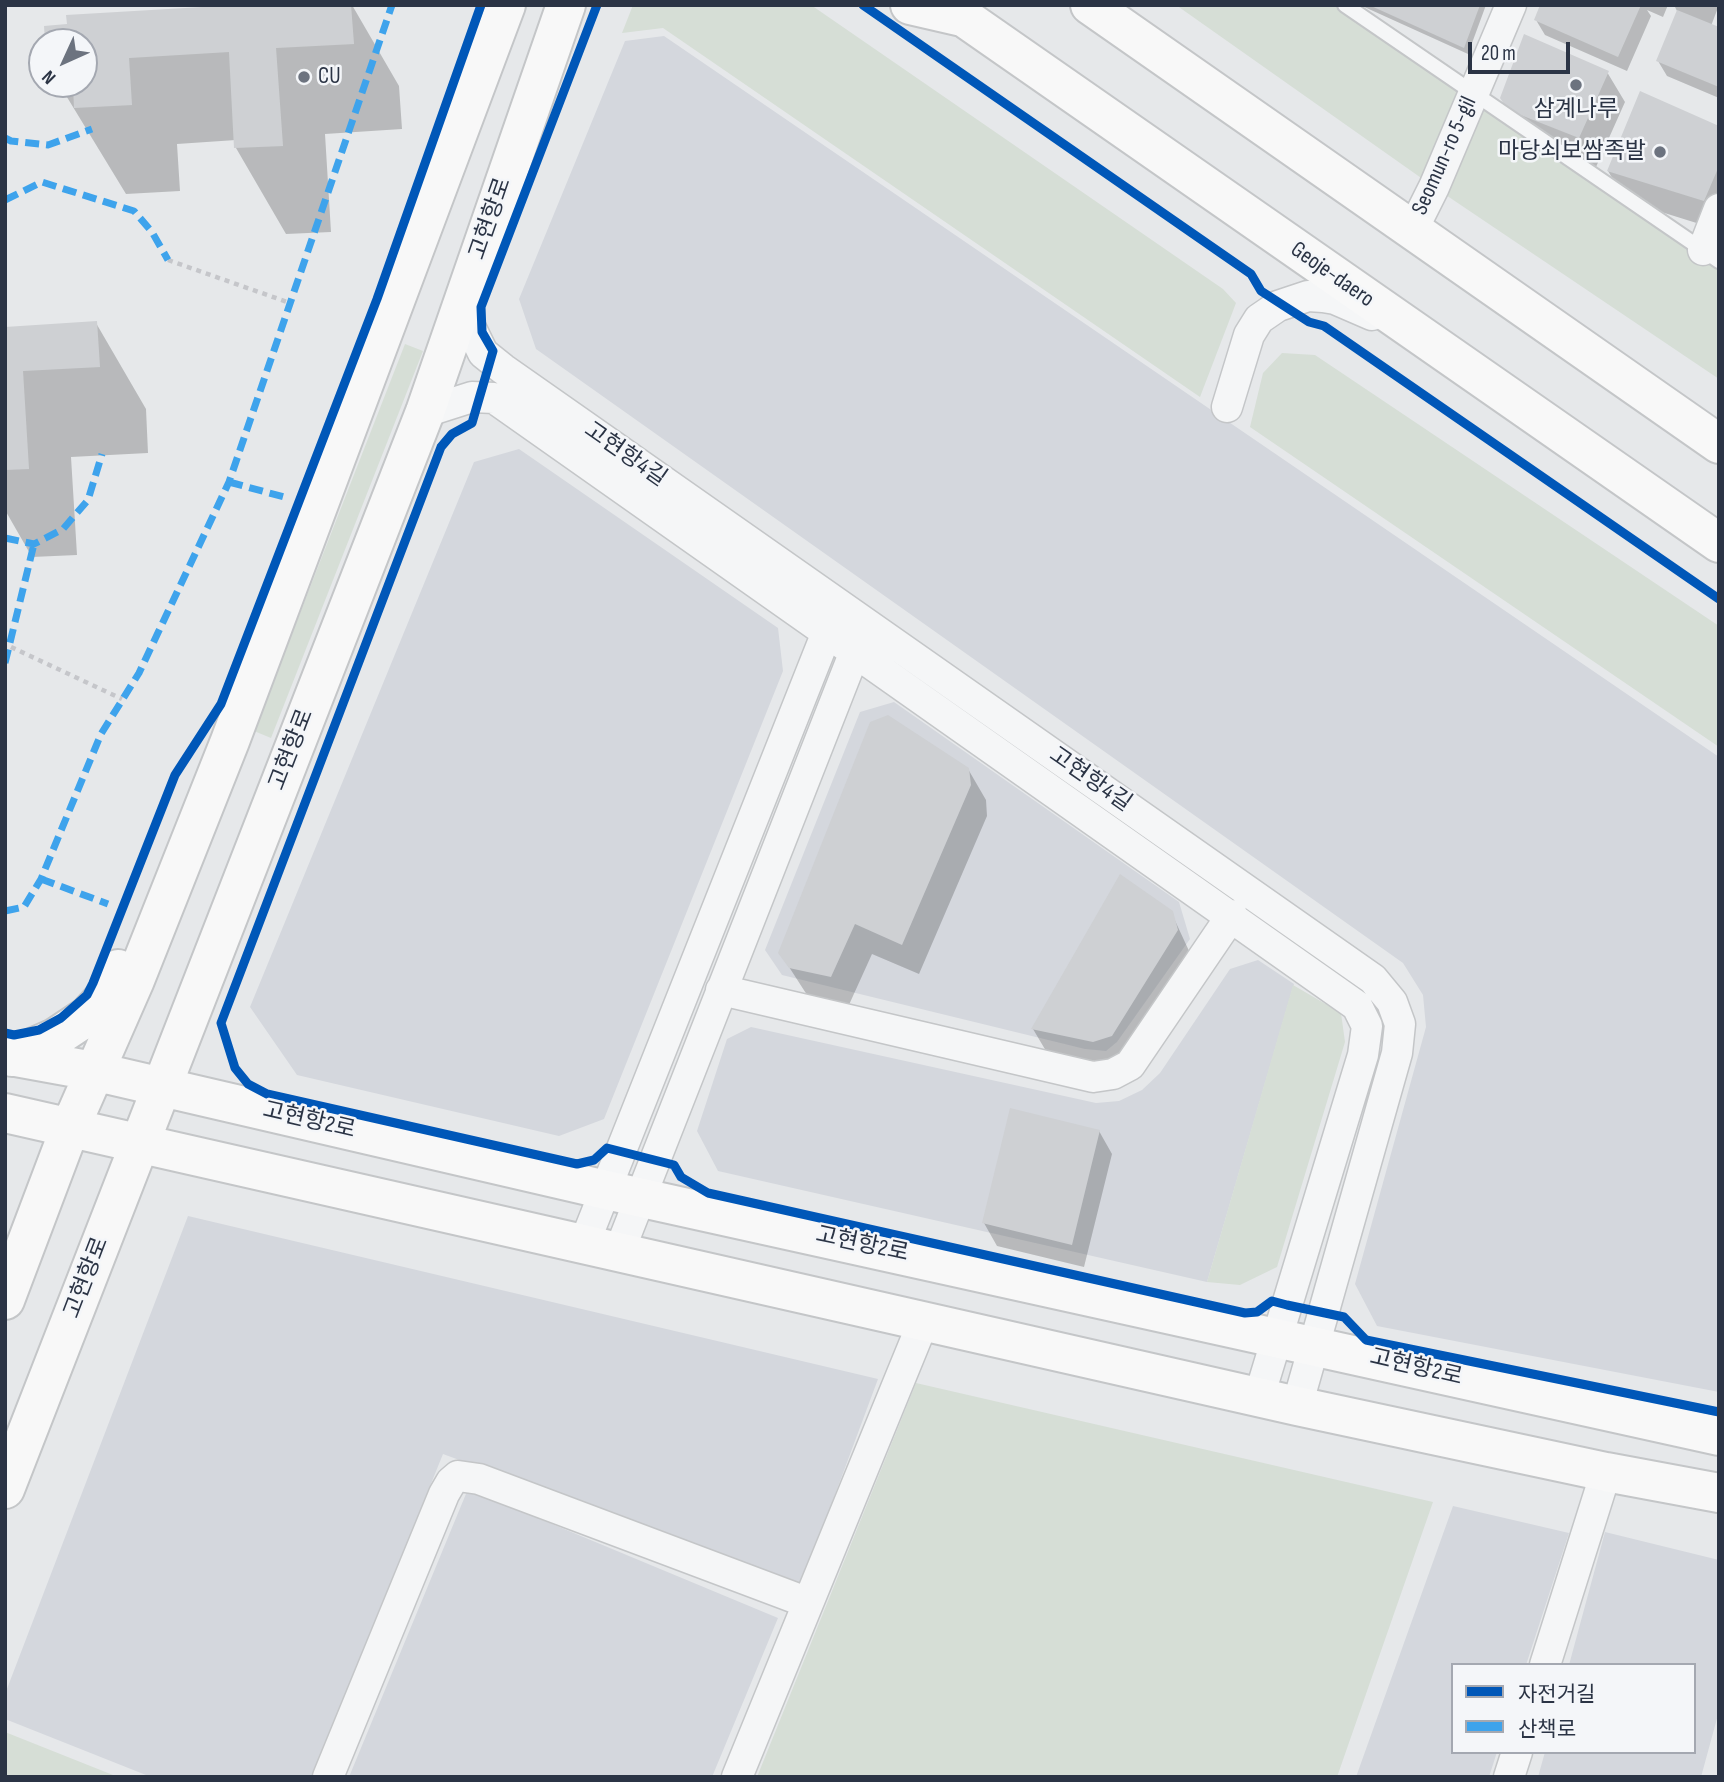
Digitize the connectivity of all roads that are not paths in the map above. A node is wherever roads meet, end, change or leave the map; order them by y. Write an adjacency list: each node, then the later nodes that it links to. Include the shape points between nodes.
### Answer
1 (506, 5): 22 (street)
2 (566, 5): 12 (street, 고현항로)
3 (910, 5): 7 (street)
4 (1090, 5): 10 (street)
5 (1345, 5): 8 (lane)
6 (1511, 5): 8 (street, Seomun-ro 5-gil)
7 (954, 11): 13 (street, Geoje-daero)
8 (1473, 95): 10 (street, Seomun-ro 5-gil); 11 (lane)
9 (1719, 209): 11 (street)
10 (1413, 229): 16 (street)
11 (1711, 255)
12 (460, 306): 15 (street, 고현항로); 18 (street, 고현항4길, via 472,336 491,359)
13 (1423, 339): 14 (street, via 1335,299 1294,299 1259,319 1249,335); 17 (street, Geoje-daero)
14 (1227, 407)
15 (425, 412): 20 (street, 고현항4길, via 472,397 494,398); 27 (street, 고현항로)
16 (1719, 444)
17 (1719, 543)
18 (838, 604): 19 (street, 고현항4길); 20 (street)
19 (867, 624): 21 (street); 36 (street, 고현항4길, via 1373,979 1392,1002 1400,1024 1397,1053)
20 (827, 633): 21 (street, 고현항4길); 31 (street)
21 (854, 652): 23 (street, 고현항4길); 24 (street)
22 (230, 741): 25 (street, via 191,781 108,994 66,1031); 26 (street, via 135,980)
23 (1232, 915): 24 (street, via 1130,1065 1093,1077); 35 (street, 고현항4길, via 1357,1006 1367,1026 1363,1055)
24 (721, 990): 31 (street)
25 (9, 1056): 26 (street, 고현항2로)
26 (93, 1071): 27 (street, 고현항2로); 29 (street)
27 (162, 1087): 30 (street, 고현항로); 31 (street, 고현항2로)
28 (5, 1113): 29 (street)
29 (70, 1128): 30 (street); 33 (street)
30 (140, 1142): 32 (street); 41 (street, 고현항로)
31 (623, 1193): 32 (street); 35 (street, 고현항2로)
32 (602, 1248): 34 (street)
33 (5, 1300)
34 (924, 1320): 37 (street); 43 (street)
35 (1277, 1338): 36 (street, 고현항2로); 37 (street, 고현항4길)
36 (1314, 1345): 38 (street, 고현항4길); 39 (street, 고현항2로)
37 (1259, 1397): 38 (street)
38 (1297, 1405): 40 (street)
39 (1719, 1436)
40 (1606, 1472): 42 (street); 44 (street)
41 (5, 1489)
42 (1719, 1493)
43 (806, 1602): 46 (street, via 479,1479 458,1476 444,1494); 47 (street)
44 (1546, 1663)
45 (1516, 1754): 48 (street)
46 (328, 1777)
47 (737, 1777)
48 (1509, 1777)

